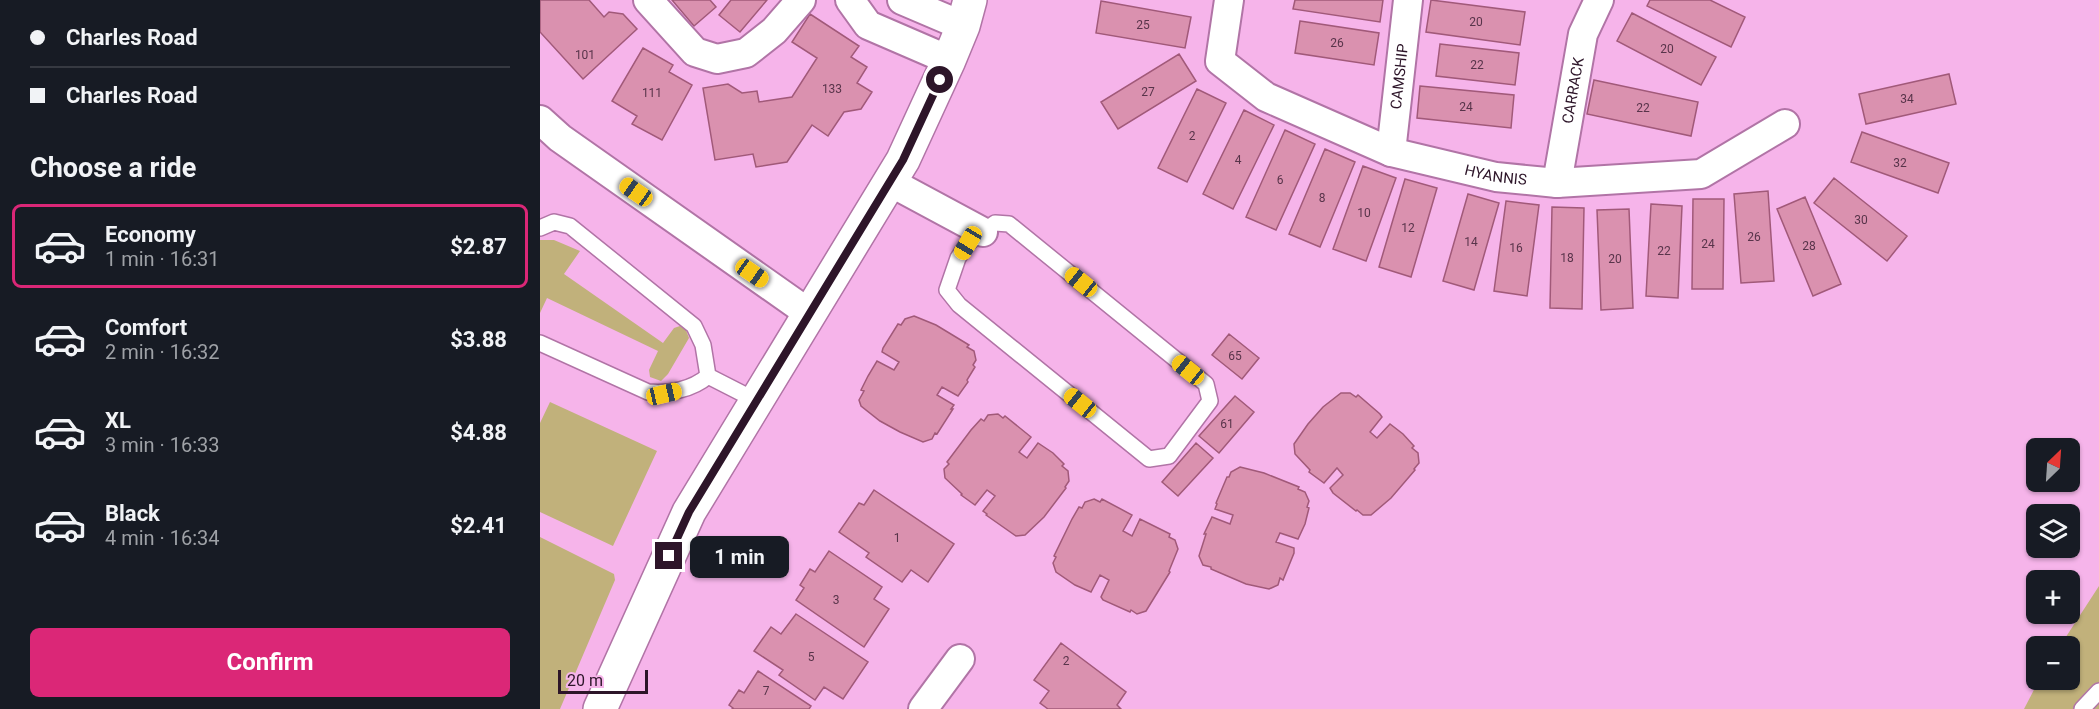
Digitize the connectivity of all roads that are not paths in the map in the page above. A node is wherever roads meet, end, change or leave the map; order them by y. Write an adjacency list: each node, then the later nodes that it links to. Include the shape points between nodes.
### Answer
1 (648, 0): 2 (street, via 695,52 717,60 746,53 774,31)
2 (801, 0)
3 (850, 0): 9 (street, via 868,25)
4 (902, 0): 8 (street)
5 (1229, 0): 12 (street, HYANNIS, via 1220,61 1266,97)
6 (1408, 0): 12 (street, CAMSHIP)
7 (1599, 0): 13 (street, CARRACK, via 1583,34)
8 (967, 13): 9 (street)
9 (949, 60): 14 (street, via 903,160)
10 (540, 120): 17 (street)
11 (1785, 124): 13 (street, HYANNIS, via 1701,174)
12 (1391, 152): 13 (street, HYANNIS, via 1496,177)
13 (1557, 183)
14 (885, 189): 16 (street); 17 (street)
15 (540, 228): 19 (lane, via 554,222 570,226 694,326 703,345)
16 (975, 237): 16 (lane, via 958,258 947,290 959,305 1149,459 1169,456 1210,401 1206,384 1009,224 995,223)
17 (810, 314): 20 (street)
18 (540, 343): 19 (lane, via 648,392 680,390)
19 (708, 376): 20 (lane)
20 (757, 401): 23 (street, via 689,512)
21 (960, 659): 24 (street)
22 (2099, 691): 25 (lane)
23 (600, 709)
24 (922, 709)
25 (2082, 709)

